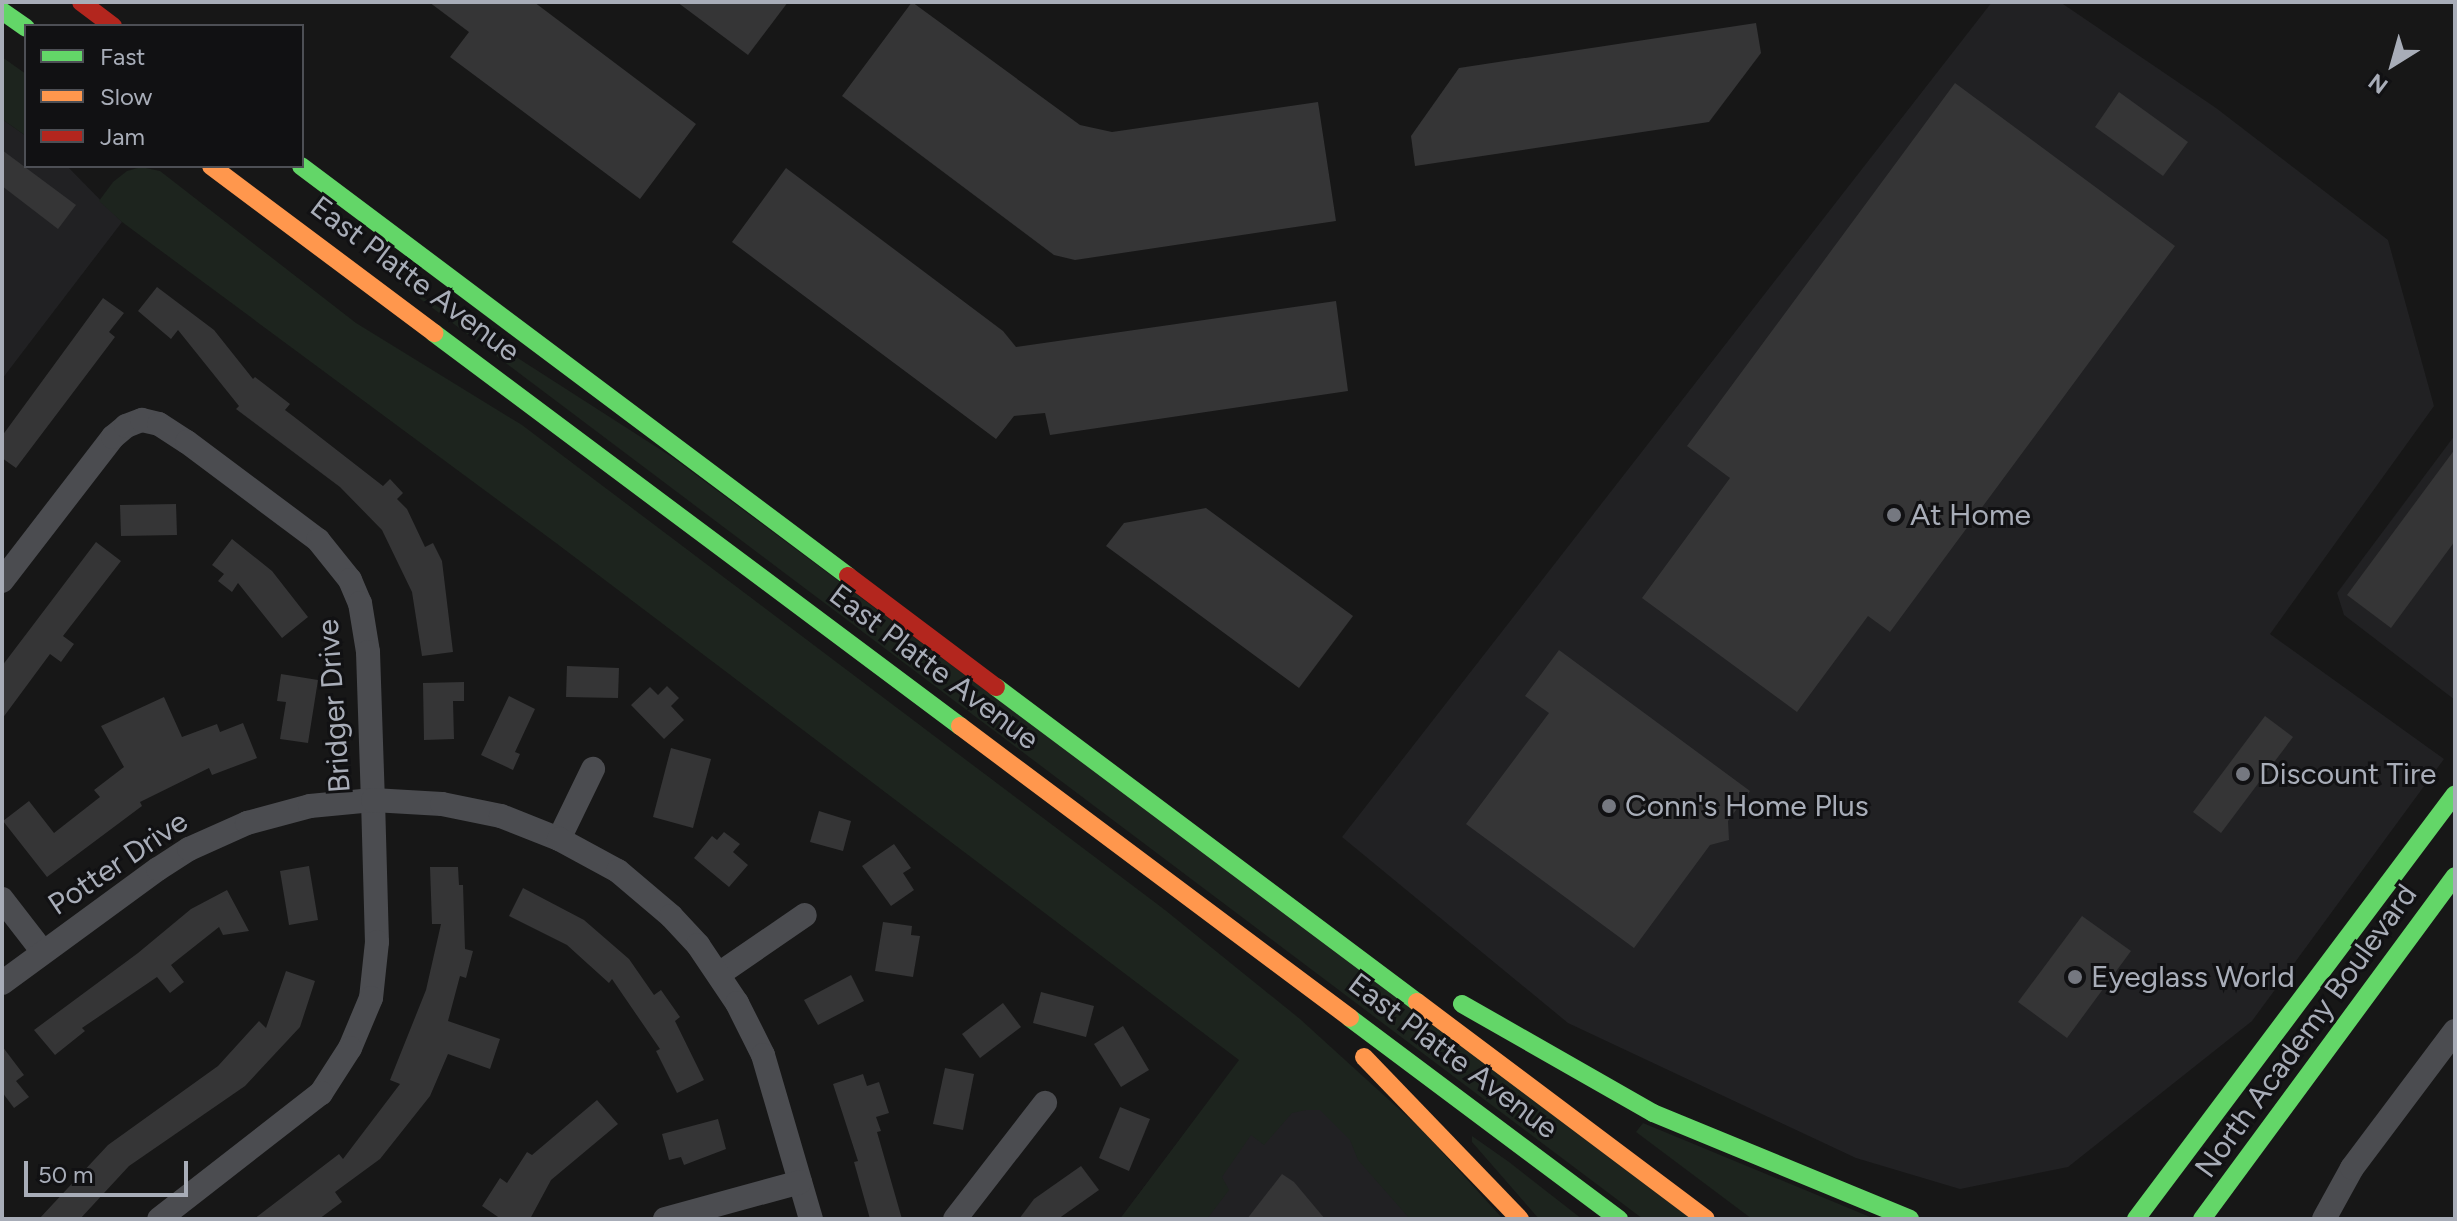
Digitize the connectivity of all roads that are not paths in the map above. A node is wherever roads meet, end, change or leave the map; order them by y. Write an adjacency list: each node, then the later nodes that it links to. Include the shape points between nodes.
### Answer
1 (81, 2): 3 (highway)
2 (2, 11): 4 (highway)
3 (110, 24)
4 (24, 27)
5 (214, 168): 16 (highway, East Platte Avenue)
6 (304, 168): 15 (highway, East Platte Avenue)
7 (2, 581): 10 (street, Bridger Drive, via 113,437 142,420 159,424 318,540 350,580 360,603 368,652)
8 (593, 769): 11 (street)
9 (2455, 794): 26 (highway, North Academy Boulevard)
10 (373, 800): 11 (street, Potter Drive, via 472,808); 17 (street, Potter Drive, via 310,806 216,836 158,869); 28 (street, Bridger Drive, via 376,972 350,1048 304,1109)
11 (559, 839): 19 (street, Potter Drive, via 642,890)
12 (2455, 876): 37 (highway, North Academy Boulevard)
13 (2, 899): 17 (street)
14 (805, 915): 19 (street)
15 (1315, 924): 18 (highway); 34 (highway, East Platte Avenue)
16 (1251, 946): 24 (highway); 33 (highway, East Platte Avenue)
17 (43, 952): 20 (street, Potter Drive)
18 (1410, 973)
19 (719, 974): 25 (street, Potter Drive, via 767,1066)
20 (2, 983)
21 (1448, 996): 35 (highway, via 1653,1113)
22 (2455, 1031): 38 (street, via 2352,1168)
23 (1045, 1103): 31 (street)
24 (1456, 1150): 27 (highway); 32 (highway)
25 (800, 1182): 29 (street); 30 (street, Potter Drive)
26 (2141, 1212): 36 (highway)
27 (1490, 1215)
28 (159, 1219)
29 (665, 1219)
30 (811, 1219)
31 (955, 1219)
32 (1520, 1219)
33 (1619, 1219)
34 (1706, 1219)
35 (1910, 1219)
36 (2120, 1219)
37 (2202, 1219)
38 (2324, 1219)

